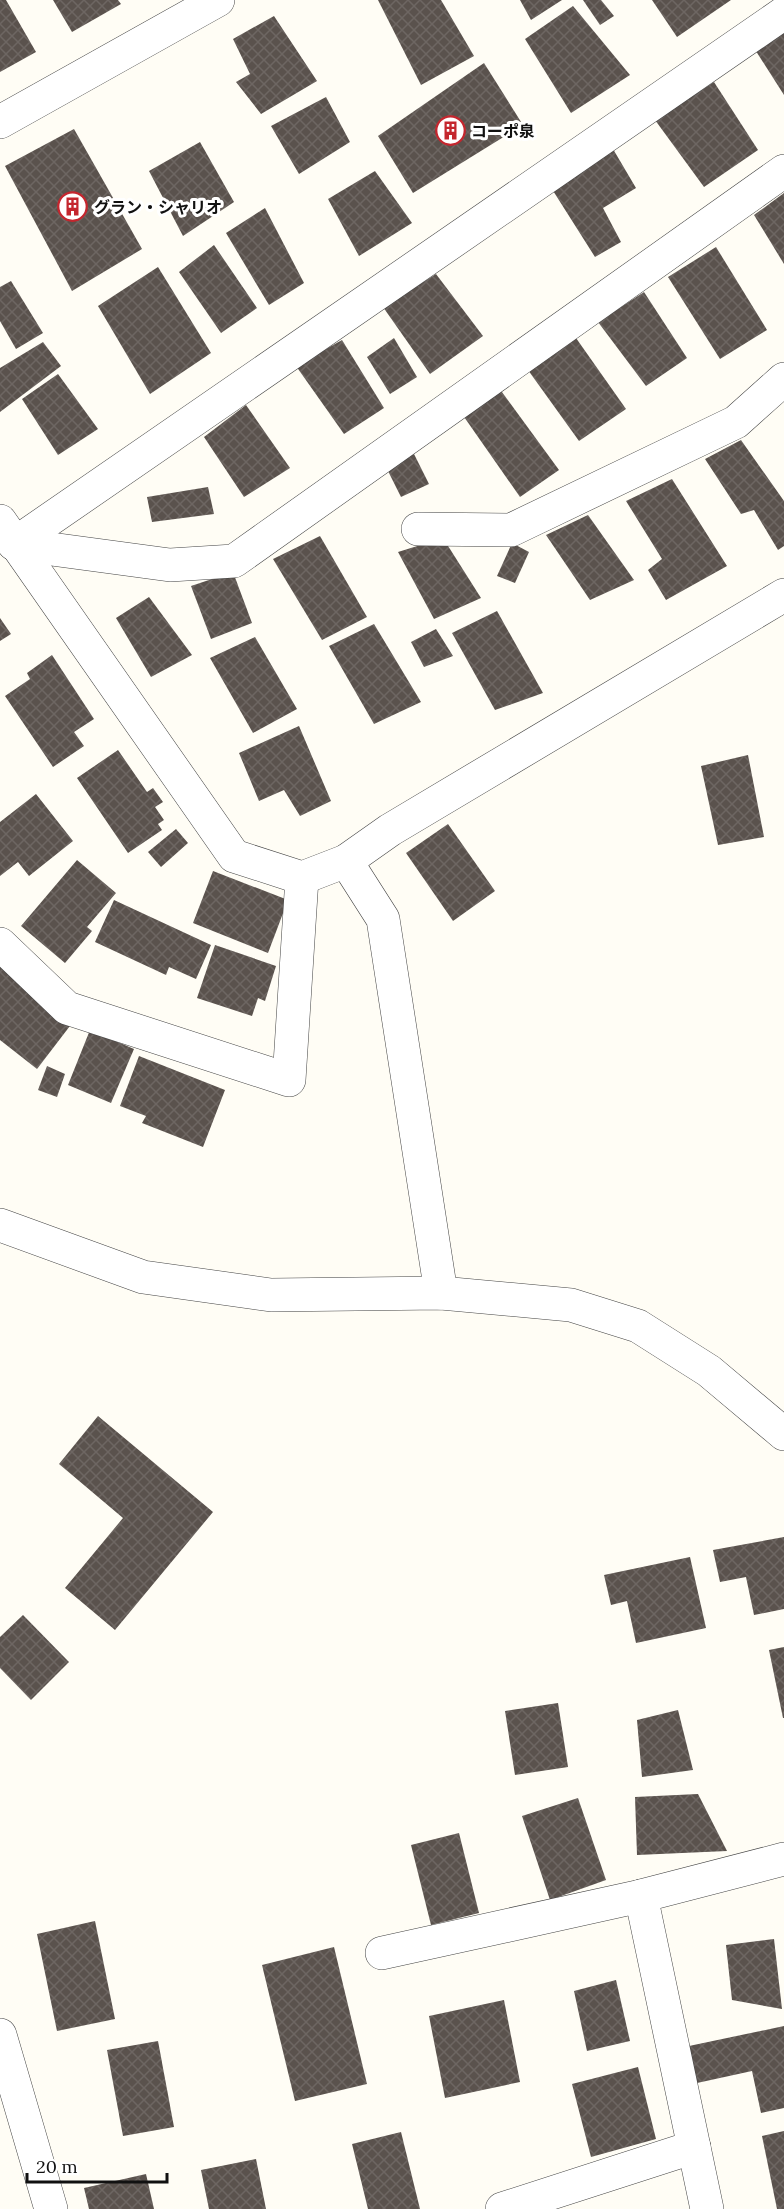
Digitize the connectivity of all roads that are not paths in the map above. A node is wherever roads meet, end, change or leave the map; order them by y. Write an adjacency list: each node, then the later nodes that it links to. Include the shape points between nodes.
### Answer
1 (218, 0): 3 (street)
2 (784, 13): 7 (street)
3 (0, 122)
4 (784, 171): 7 (street, via 234,561 170,565)
5 (784, 379): 6 (street, via 736,422 511,530)
6 (418, 529)
7 (7, 532): 10 (street, via 234,856)
8 (784, 595): 9 (street, via 390,830)
9 (346, 861): 10 (street); 13 (street, via 383,920)
10 (302, 878): 11 (street, via 289,1080 67,1008)
11 (0, 944)
12 (0, 1225): 13 (street, via 142,1277 271,1295)
13 (441, 1293): 14 (street, via 571,1305 638,1326 709,1371)
14 (784, 1434)
15 (784, 1859): 16 (street)
16 (641, 1896): 17 (street); 19 (street)
17 (382, 1953)
18 (0, 2035): 20 (street)
19 (694, 2146): 21 (street); 22 (street)
20 (51, 2209)
21 (502, 2209)
22 (707, 2209)

